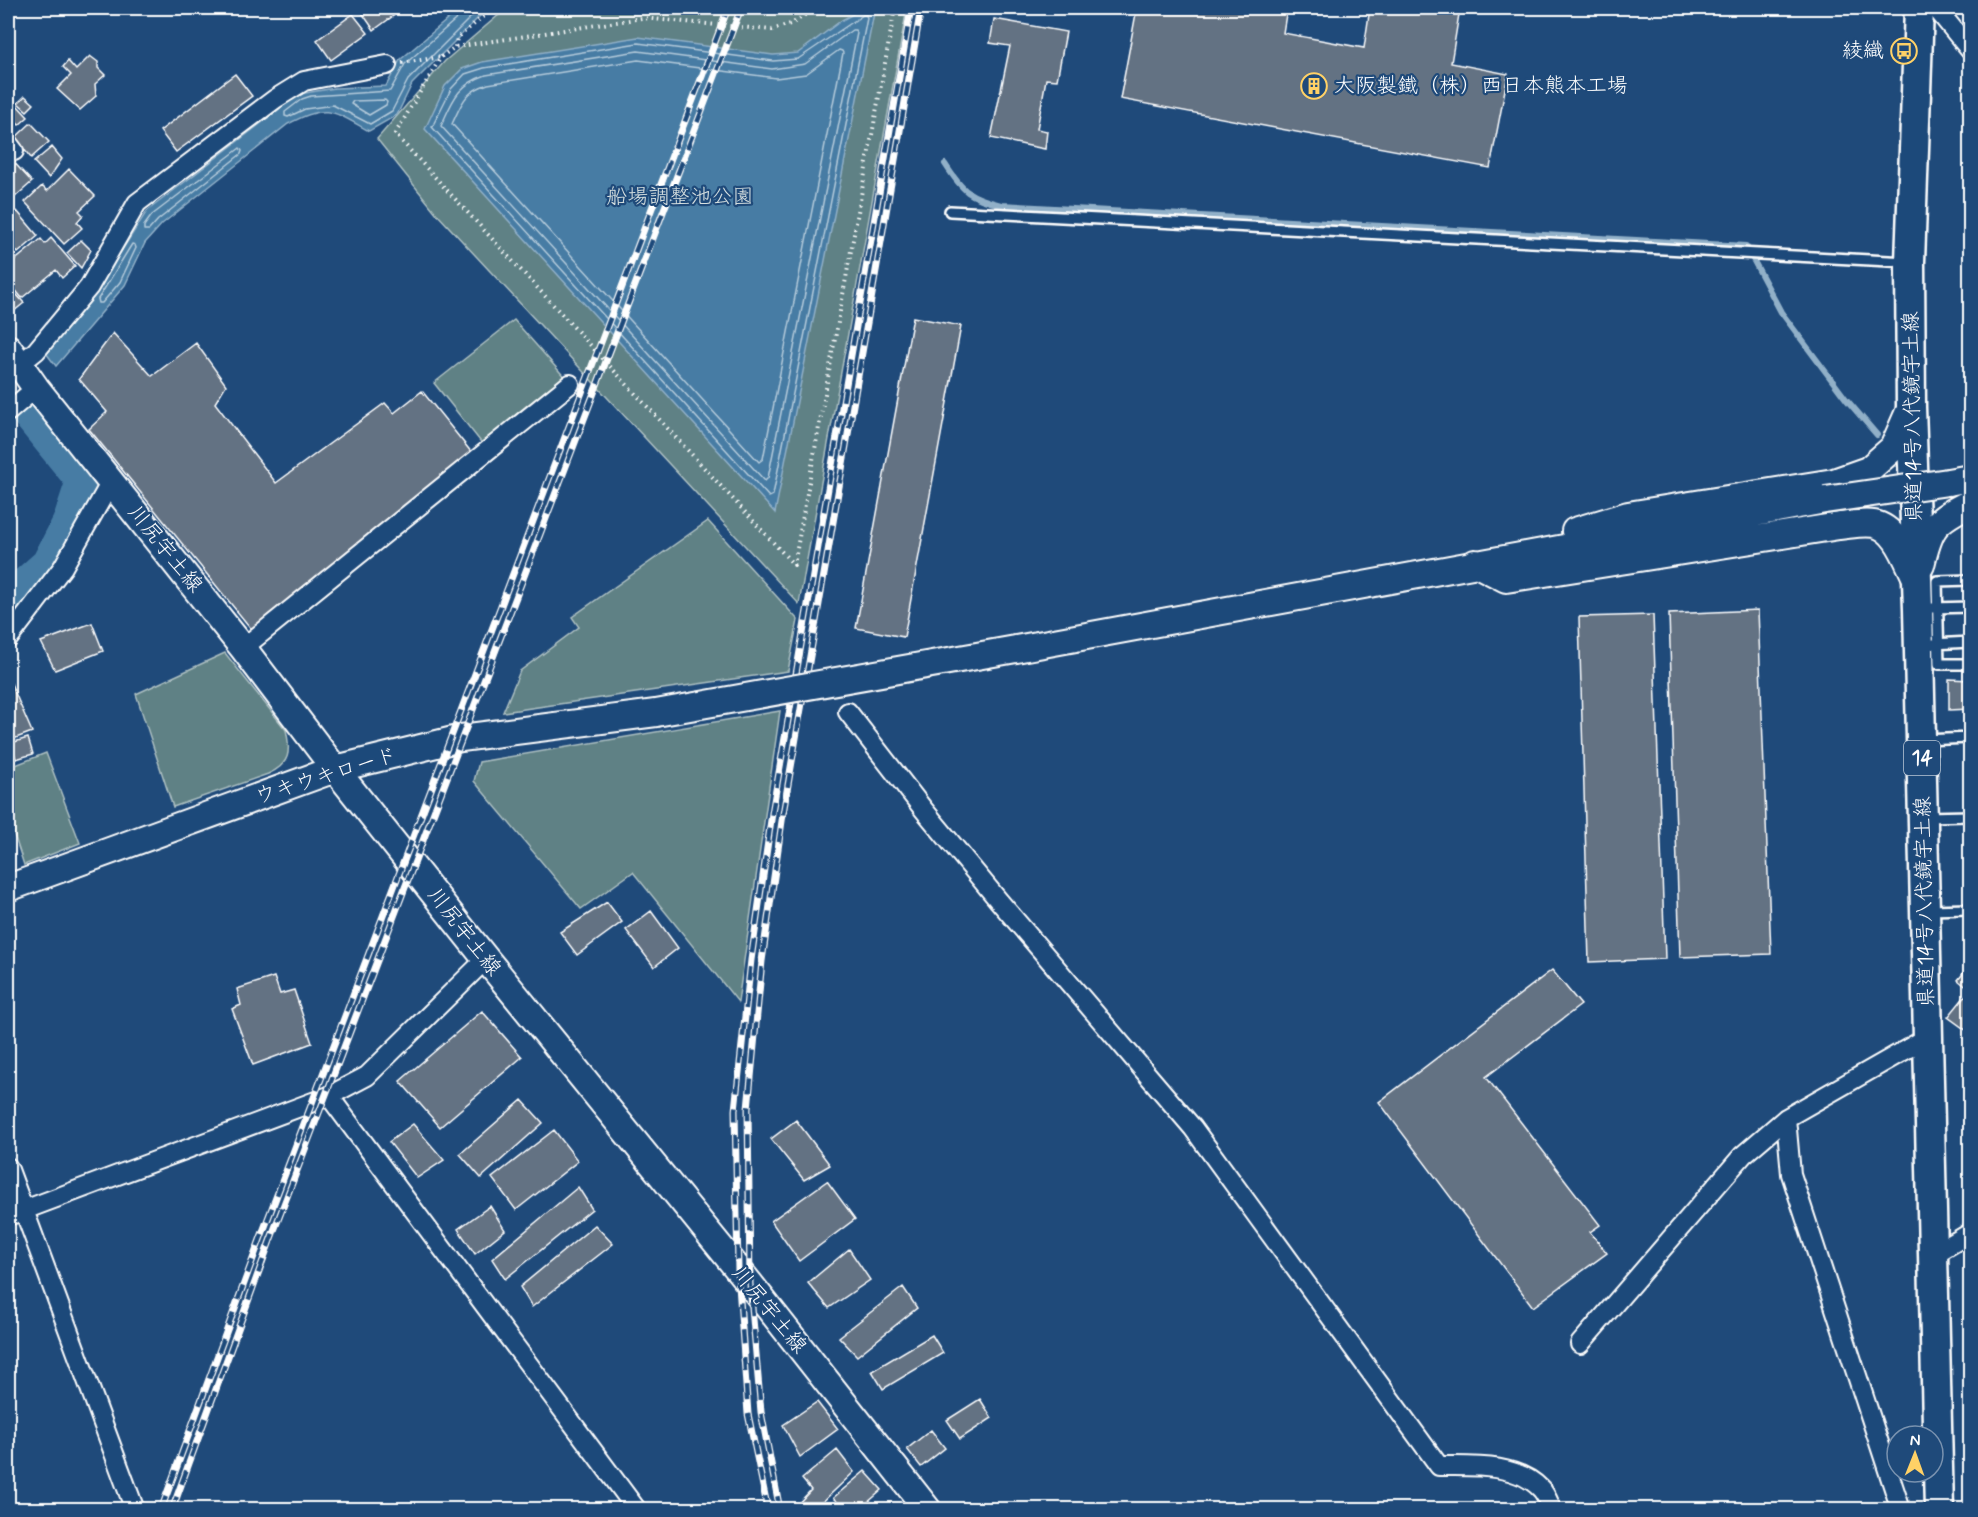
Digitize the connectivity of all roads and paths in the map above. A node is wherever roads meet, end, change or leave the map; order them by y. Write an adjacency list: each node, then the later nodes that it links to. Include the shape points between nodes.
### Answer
1 (494, 8): 6 (path, via 457,38)
2 (815, 8): 6 (path, via 793,23 772,30 642,18)
3 (895, 8): 8 (path, via 794,565 395,134)
4 (1919, 8): 11 (main road, 県道14号八代鏡宇土線 / 14)
5 (1936, 8): 7 (street)
6 (455, 47): 8 (path)
7 (1971, 50)
8 (441, 57): 9 (path)
9 (387, 65): 12 (street, via 304,81 137,203 89,287 36,351)
10 (950, 211): 11 (lane)
11 (1910, 262): 15 (main road, 県道14号八代鏡宇土線 / 14)
12 (14, 356): 14 (street, 川尻宇土線)
13 (570, 384): 29 (street)
14 (36, 388): 16 (street); 18 (street, 川尻宇土線)
15 (1911, 407): 20 (street, via 1893,448 1868,470 1834,482 1628,515 1562,534); 23 (main road, 県道14号八代鏡宇土線 / 14)
16 (8, 412)
17 (1959, 480): 20 (street, ウキウキロード, bridge, via 1825,500)
18 (111, 482): 26 (street, via 63,567); 29 (street, 川尻宇土線)
19 (1971, 503): 23 (street, via 1932,528)
20 (1529, 554): 21 (street, ウキウキロード)
21 (1475, 563): 23 (street, via 1506,579 1804,531 1874,524 1894,537); 34 (street, ウキウキロード, bridge, via 656,713 461,738)
22 (1971, 579): 30 (lane, via 1936,581 1939,664)
23 (1917, 580): 25 (main road, 県道14号八代鏡宇土線 / 14)
24 (1971, 607): 25 (lane)
25 (1918, 609): 28 (main road, 県道14号八代鏡宇土線 / 14)
26 (8, 639)
27 (1971, 642): 28 (lane)
28 (1919, 645): 33 (main road, 県道14号八代鏡宇土線 / 14)
29 (243, 648): 34 (street, 川尻宇土線)
30 (1971, 664)
31 (848, 712): 52 (street, via 999,901 1193,1128 1439,1466 1483,1467 1518,1474 1542,1489)
32 (1971, 738): 33 (lane)
33 (1921, 740): 36 (main road, 県道14号八代鏡宇土線 / 14)
34 (335, 769): 37 (street, ウキウキロード); 40 (street, 川尻宇土線)
35 (1971, 816): 36 (lane)
36 (1923, 817): 39 (main road, 県道14号八代鏡宇土線 / 14)
37 (8, 888)
38 (1971, 909): 39 (lane)
39 (1925, 910): 41 (main road, 県道14号八代鏡宇土線 / 14)
40 (486, 959): 42 (street, via 367,1076); 51 (street, 川尻宇土線)
41 (1928, 1037): 43 (street); 47 (main road, 県道14号八代鏡宇土線 / 14)
42 (329, 1096): 45 (street); 50 (street)
43 (1786, 1118): 48 (street, via 1743,1155); 53 (street, via 1791,1174)
44 (8, 1167): 45 (street)
45 (15, 1213): 49 (street)
46 (1971, 1233): 47 (street)
47 (1933, 1255): 54 (main road, 県道14号八代鏡宇土線 / 14)
48 (1580, 1344)
49 (135, 1509)
50 (637, 1509)
51 (928, 1509)
52 (1552, 1509)
53 (1901, 1509)
54 (1939, 1509)

